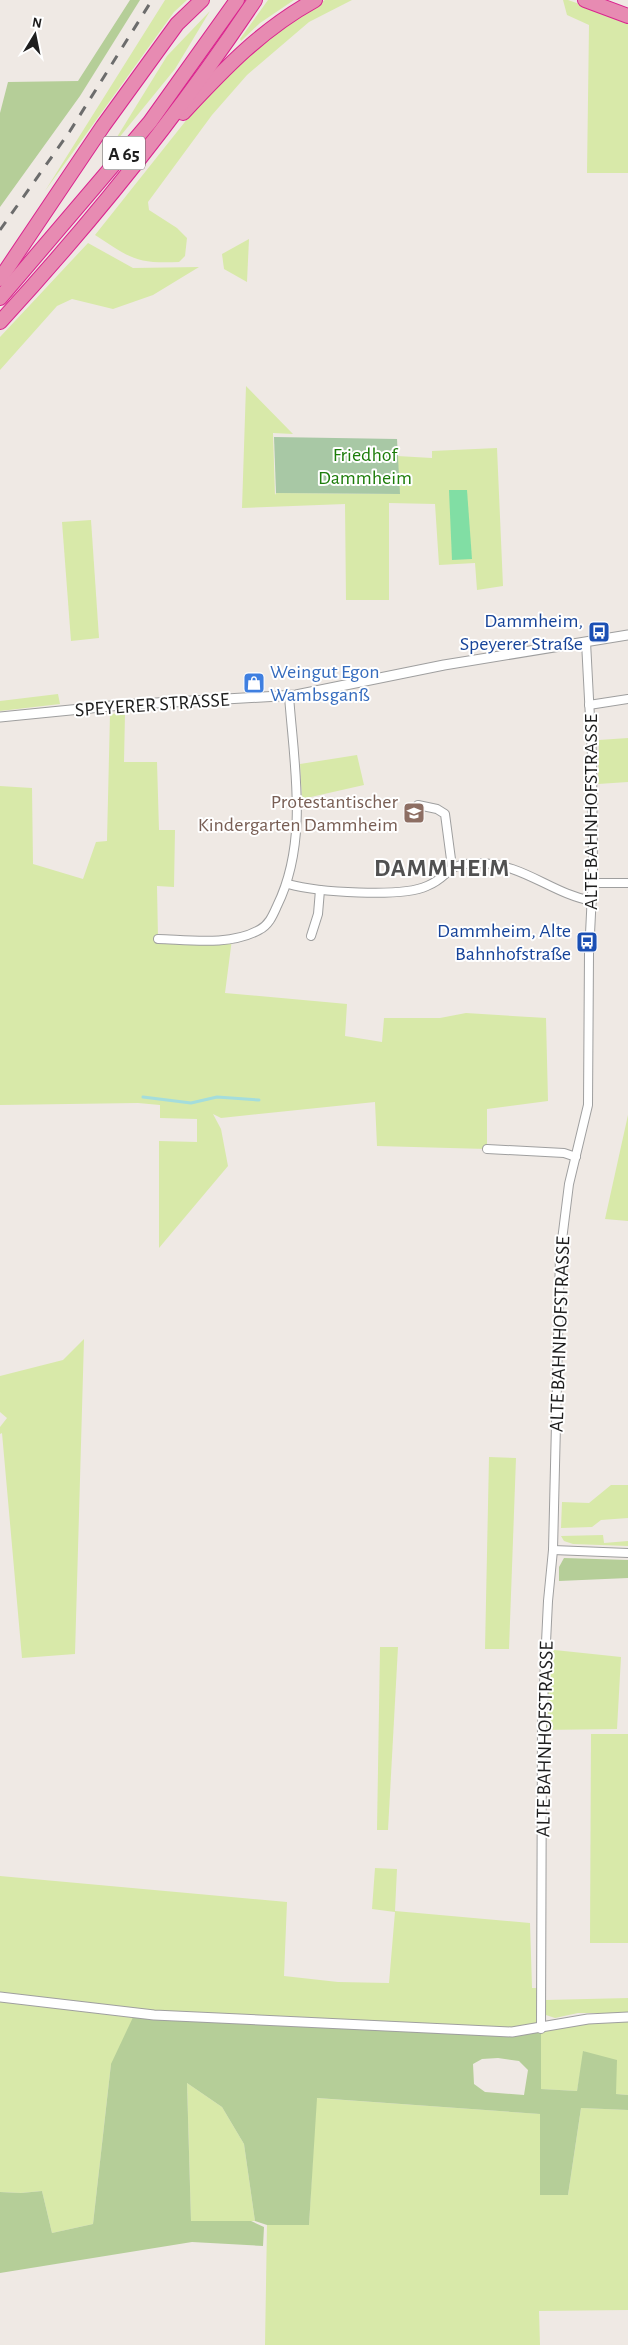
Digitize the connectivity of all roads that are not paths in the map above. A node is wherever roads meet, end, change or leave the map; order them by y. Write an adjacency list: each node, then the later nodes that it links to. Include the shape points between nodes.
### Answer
1 (236, 0): 9 (highway, A 65, via 150,122)
2 (255, 0): 7 (highway, A 65)
3 (315, 0): 7 (highway, A 65, via 264,32 237,56)
4 (585, 0): 6 (highway)
5 (200, 2): 8 (highway, A 65, via 177,24 103,126)
6 (628, 16)
7 (128, 173): 10 (highway, A 65)
8 (0, 278)
9 (0, 298)
10 (0, 322)
11 (628, 635): 12 (street, SPEYERER STRASSE)
12 (586, 642): 13 (street, SPEYERER STRASSE, via 444,664); 15 (street, ALTE BAHNHOFSTRASSE)
13 (289, 696): 16 (street, SPEYERER STRASSE, via 121,705); 21 (street, via 297,812)
14 (628, 699): 15 (street)
15 (589, 705): 19 (street, ALTE BAHNHOFSTRASSE)
16 (0, 717)
17 (418, 805): 18 (street, via 438,809 444,814)
18 (452, 867): 22 (street, via 428,886 411,891); 23 (street, via 478,863 508,866)
19 (593, 883): 20 (street); 23 (street, ALTE BAHNHOFSTRASSE)
20 (628, 883)
21 (288, 884): 22 (street); 25 (street, via 267,924 248,935 224,939)
22 (320, 890): 24 (street, via 318,914)
23 (592, 901): 27 (street, ALTE BAHNHOFSTRASSE, via 588,1105)
24 (311, 936)
25 (158, 939)
26 (487, 1149): 27 (street, via 564,1153)
27 (576, 1157): 28 (street, ALTE BAHNHOFSTRASSE, via 566,1199 561,1249)
28 (552, 1550): 29 (street); 32 (street, ALTE BAHNHOFSTRASSE, via 542,1725)
29 (628, 1553)
30 (0, 1997): 32 (street, via 154,2015 512,2032)
31 (628, 2017): 32 (street, via 588,2019)
32 (541, 2029)

